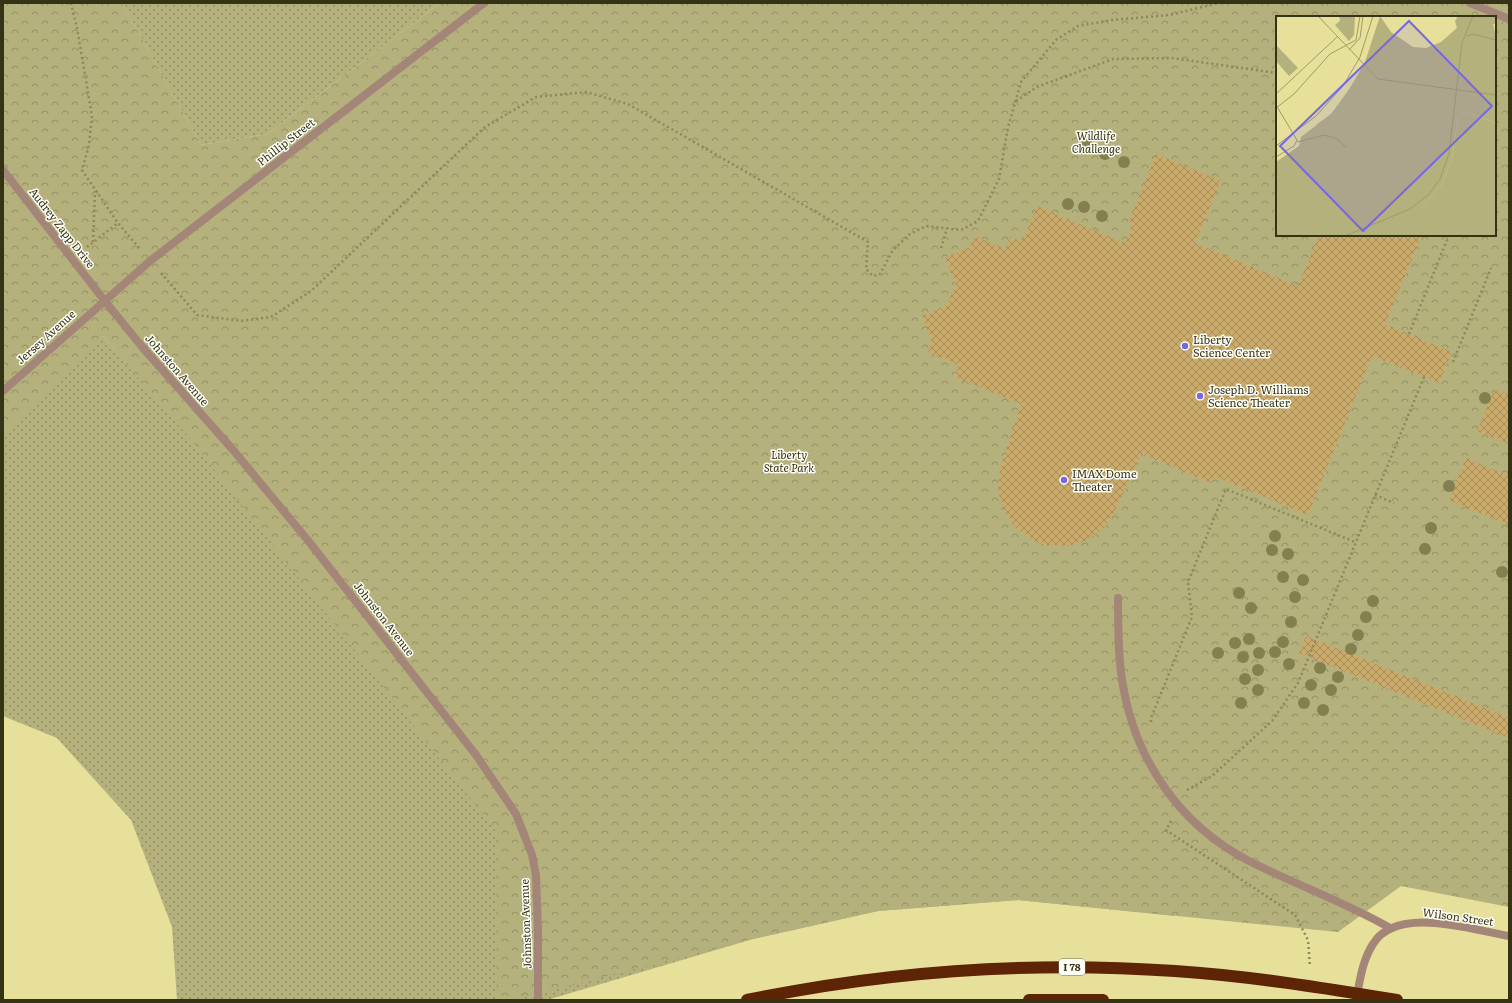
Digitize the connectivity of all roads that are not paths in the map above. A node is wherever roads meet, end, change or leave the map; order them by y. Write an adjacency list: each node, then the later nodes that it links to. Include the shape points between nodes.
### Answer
1 (484, 3): 5 (street, Phillip Street, via 150,261)
2 (1470, 3): 3 (street)
3 (1509, 19)
4 (3, 170): 5 (street, Audrey Zapp Drive)
5 (104, 300): 6 (street, Jersey Avenue); 10 (street, Johnston Avenue, via 310,543 476,754 516,814 532,855 536,875)
6 (3, 391)
7 (1118, 598): 8 (street, via 1119,650 1128,709 1147,761 1160,784 1179,807 1213,838 1232,851 1345,903)
8 (1390, 928): 9 (street, Wilson Street, via 1414,922 1428,922); 14 (street, Wilson Street, via 1373,943 1367,955)
9 (1509, 936)
10 (538, 1000)
11 (747, 1000): 15 (highway, I 78, bridge, via 894,977 1007,968 1063,967 1176,971 1232,976)
12 (1029, 1000): 13 (highway)
13 (1103, 1000)
14 (1356, 1000)
15 (1397, 1000)

